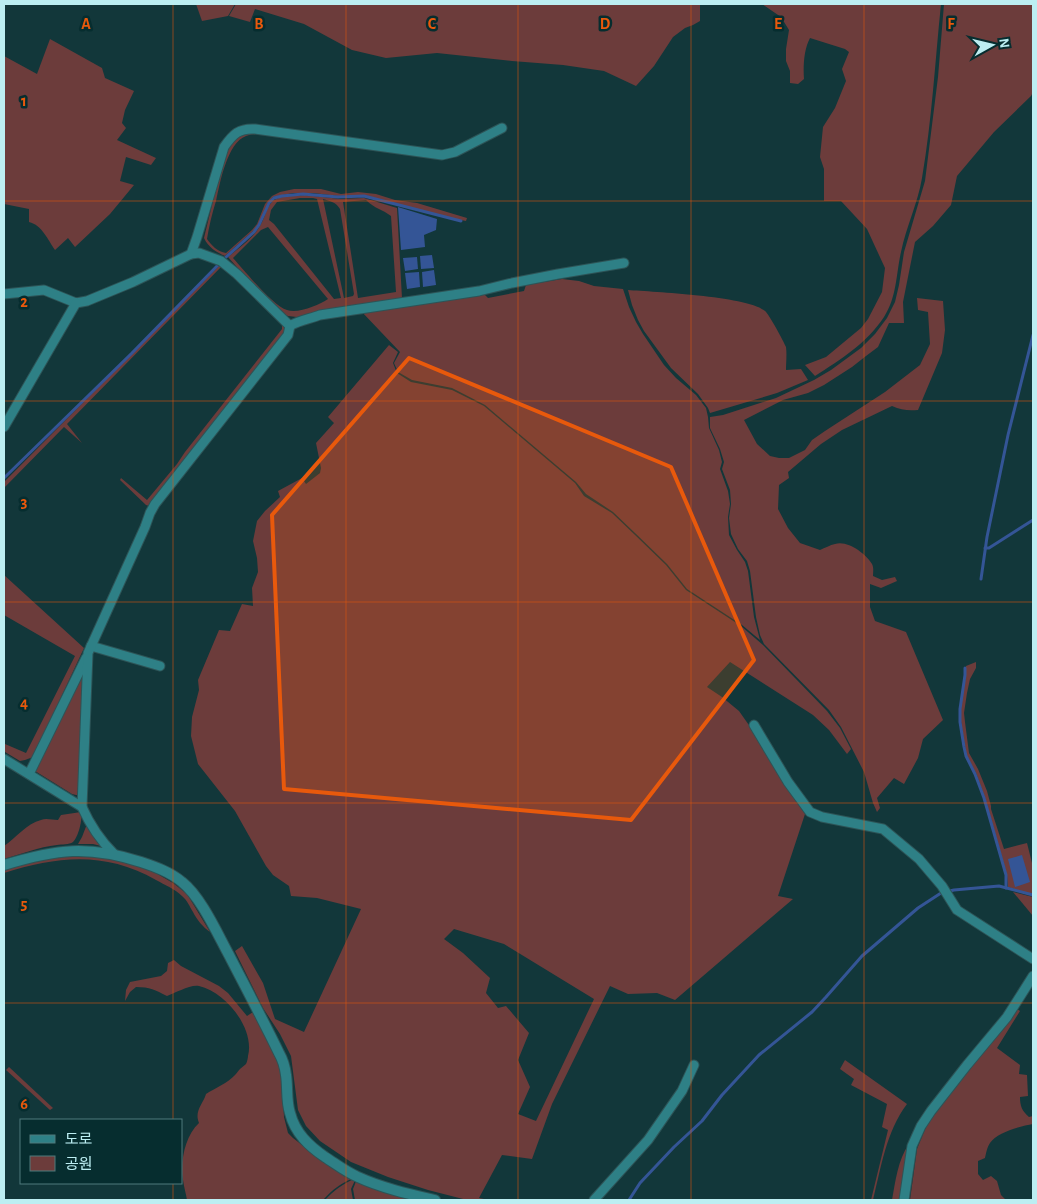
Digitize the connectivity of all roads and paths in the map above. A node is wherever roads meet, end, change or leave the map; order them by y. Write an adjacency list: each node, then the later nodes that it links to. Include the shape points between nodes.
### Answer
1 (502, 128): 2 (street, via 455,152 442,155 255,129 239,131 224,147)
2 (191, 254): 5 (street, via 133,282); 6 (street, via 199,253 221,261)
3 (624, 263): 6 (street, via 479,291 320,315)
4 (4, 294): 5 (street, via 44,290)
5 (76, 303): 7 (street)
6 (290, 326): 8 (street, via 288,335 155,504)
7 (4, 427)
8 (90, 650): 9 (street); 12 (street); 13 (street)
9 (160, 666)
10 (754, 725): 16 (street, via 810,812 883,830 919,859 957,910)
11 (4, 758): 12 (street)
12 (29, 774): 13 (street)
13 (82, 807): 14 (street, via 92,828)
14 (114, 854): 15 (street, via 61,851); 19 (street, via 172,874 184,882 202,906 282,1058 289,1113 304,1140 357,1177)
15 (4, 865)
16 (1033, 959)
17 (1033, 976): 21 (street, via 1007,1017 921,1126 912,1146)
18 (694, 1064): 20 (street, via 682,1091 648,1140)
19 (435, 1200)
20 (594, 1200)
21 (904, 1200)

